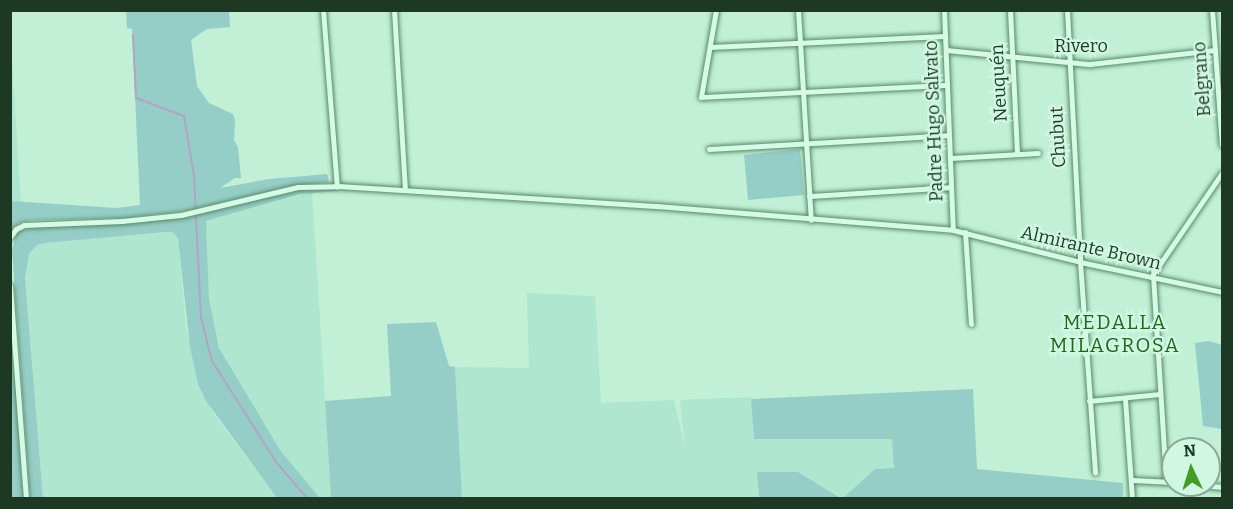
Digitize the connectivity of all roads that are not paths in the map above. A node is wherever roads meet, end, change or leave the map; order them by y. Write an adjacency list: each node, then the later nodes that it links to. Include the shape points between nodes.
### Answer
1 (323, 10): 26 (street)
2 (394, 10): 28 (street)
3 (716, 10): 11 (street)
4 (798, 10): 10 (street)
5 (944, 10): 9 (street, Padre Hugo Salvato)
6 (1010, 10): 14 (street, Neuquén)
7 (1067, 10): 15 (street, Chubut)
8 (1212, 10): 13 (street, Belgrano)
9 (945, 36): 10 (street); 12 (street, Padre Hugo Salvato)
10 (800, 42): 11 (street); 17 (street)
11 (710, 47): 17 (street, via 701,97)
12 (946, 50): 14 (street, Rivero); 16 (street, Padre Hugo Salvato)
13 (1215, 50): 15 (street, Rivero, via 1107,63); 20 (street, Belgrano)
14 (1013, 57): 15 (street, Rivero); 23 (street, Neuquén)
15 (1069, 63): 34 (street, Chubut)
16 (947, 86): 17 (street); 18 (street, Padre Hugo Salvato)
17 (802, 91): 19 (street)
18 (949, 135): 19 (street); 24 (street, Padre Hugo Salvato)
19 (806, 143): 21 (street); 29 (street)
20 (1222, 145)
21 (709, 149)
22 (1038, 153): 23 (street)
23 (1017, 154): 24 (street)
24 (951, 158): 27 (street, Padre Hugo Salvato)
25 (1222, 173): 35 (street)
26 (337, 186): 28 (street, Almirante Brown); 33 (street, Almirante Brown, via 298,187 181,215 24,225)
27 (951, 187): 29 (street); 31 (street, Padre Hugo Salvato)
28 (405, 189): 30 (street, Almirante Brown)
29 (809, 196): 30 (street)
30 (811, 220): 31 (street, Almirante Brown)
31 (953, 230): 32 (street, Almirante Brown)
32 (965, 232): 34 (street, Almirante Brown); 38 (street)
33 (10, 237)
34 (1080, 262): 35 (street, Almirante Brown); 41 (street, Chubut)
35 (1152, 278): 37 (street, Almirante Brown); 39 (street)
36 (10, 286): 46 (street)
37 (1222, 292)
38 (971, 324)
39 (1160, 394): 40 (street); 42 (street)
40 (1125, 399): 41 (street); 44 (street)
41 (1089, 401): 43 (street, Chubut)
42 (1163, 437)
43 (1095, 472)
44 (1132, 480): 45 (street); 47 (street)
45 (1161, 482)
46 (26, 498)
47 (1132, 498)

